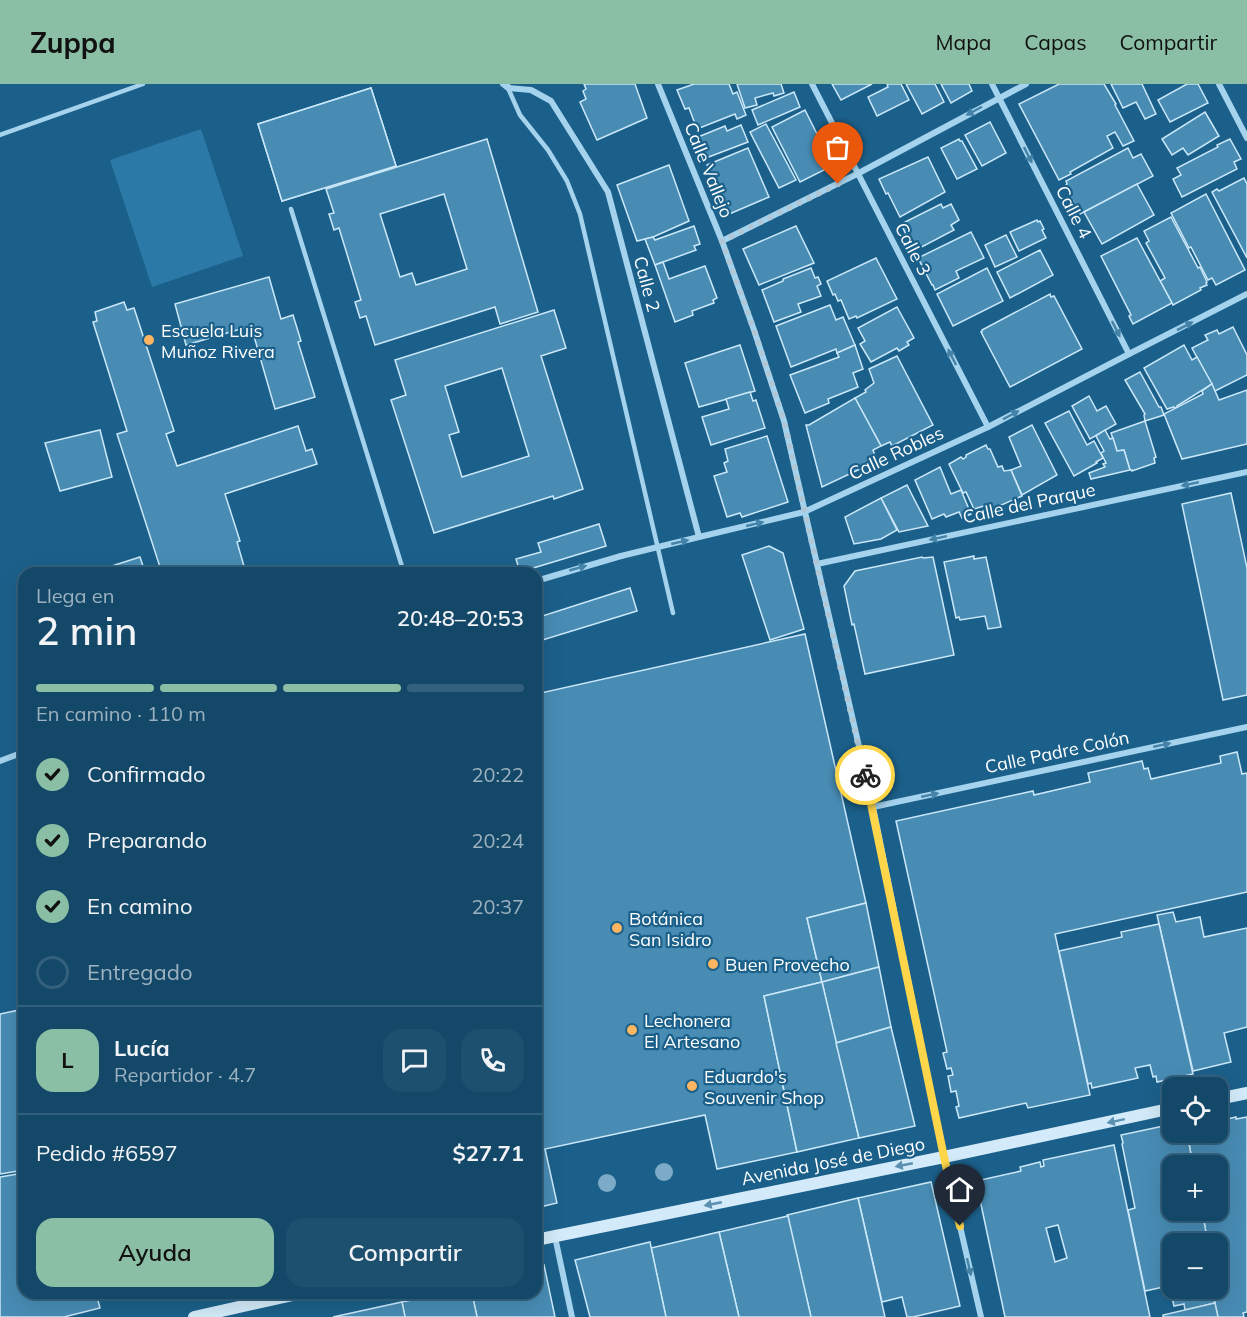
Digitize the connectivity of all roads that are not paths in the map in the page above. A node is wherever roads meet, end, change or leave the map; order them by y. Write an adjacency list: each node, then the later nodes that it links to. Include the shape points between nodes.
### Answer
1 (143, 84): 9 (lane)
2 (658, 84): 13 (street, Calle Vallejo)
3 (812, 84): 11 (street, Calle 3)
4 (992, 84): 8 (street, Calle 4)
5 (1026, 84): 8 (street)
6 (1219, 84): 10 (street)
7 (506, 85): 19 (street, Calle 2, via 531,90 551,101 608,192); 23 (lane, via 520,115 549,150 567,181 580,214)
8 (999, 97): 11 (street, one-way to 11); 15 (street, Calle 4, one-way to 15)
9 (0, 135)
10 (1247, 138)
11 (857, 174): 13 (street); 16 (street, Calle 3, one-way to 11)
12 (291, 209): 21 (lane)
13 (722, 241): 18 (street, Calle Vallejo, via 784,421)
14 (1247, 294): 15 (street, Calle Robles, one-way to 14)
15 (1129, 354): 16 (street, Calle Robles, one-way to 15)
16 (988, 427): 18 (street, Calle Robles)
17 (1247, 472): 20 (street, Calle del Parque, one-way to 20)
18 (804, 512): 19 (street, Calle Robles, one-way to 18); 20 (street, Calle Vallejo)
19 (699, 537): 22 (street, Calle Robles, one-way to 19, bridge)
20 (817, 564): 27 (street, Calle Vallejo)
21 (402, 567)
22 (542, 579)
23 (673, 613)
24 (1247, 727): 27 (street, Calle Padre Colón, one-way to 24)
25 (18, 754): 26 (street)
26 (0, 761)
27 (873, 807): 31 (street, Calle Vallejo)
28 (1247, 1093): 29 (street)
29 (1228, 1097)
30 (1162, 1110): 31 (street, Avenida José de Diego, one-way to 31)
31 (944, 1157): 32 (street, Avenida José de Diego, one-way to 32); 37 (street, Calle Vallejo, one-way to 37)
32 (554, 1236): 33 (street, Avenida José de Diego); 36 (street)
33 (542, 1239)
34 (275, 1299): 35 (street)
35 (194, 1317)
36 (572, 1317)
37 (981, 1317)

